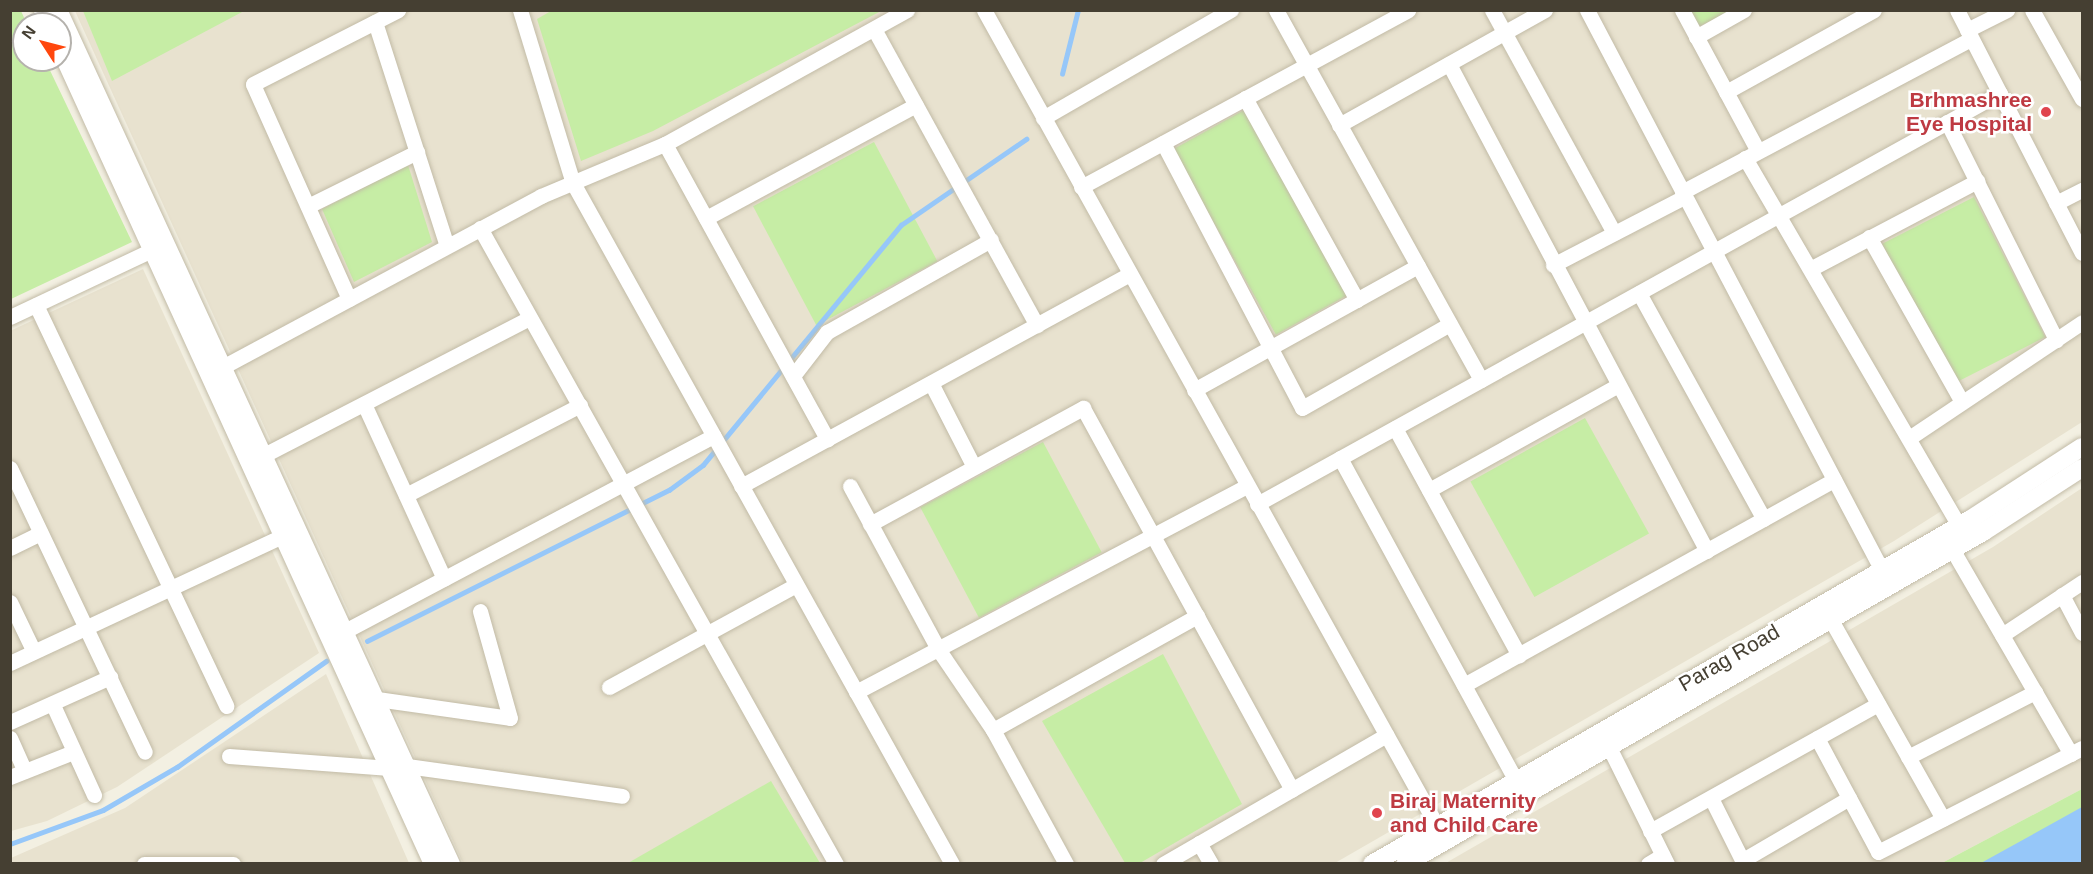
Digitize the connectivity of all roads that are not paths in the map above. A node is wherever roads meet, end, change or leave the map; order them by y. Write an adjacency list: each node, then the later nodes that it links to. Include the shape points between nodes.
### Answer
1 (58, 10): 51 (street)
2 (398, 10): 18 (street)
3 (907, 10): 19 (street)
4 (984, 10): 31 (street)
5 (1231, 10): 31 (street)
6 (1276, 10): 24 (street)
7 (1408, 10): 24 (street)
8 (1492, 10): 20 (street)
9 (1545, 10): 20 (street)
10 (1587, 10): 42 (street)
11 (1682, 10): 22 (street)
12 (1744, 10): 22 (street)
13 (1874, 10): 26 (street)
14 (1957, 10): 21 (street)
15 (2007, 10): 21 (street)
16 (2032, 10): 29 (street)
17 (523, 12): 39 (street)
18 (375, 22): 36 (street); 44 (street, via 254,84)
19 (874, 28): 30 (street); 35 (street)
20 (1503, 34): 23 (street); 48 (street)
21 (1969, 34): 27 (street); 37 (street)
22 (1696, 37): 26 (street)
23 (1449, 64): 33 (street); 55 (street)
24 (1306, 65): 28 (street); 33 (street)
25 (72, 72): 51 (street)
26 (1726, 92): 37 (street)
27 (2000, 93): 32 (street); 43 (street)
28 (1245, 98): 34 (street); 61 (street)
29 (2082, 99)
30 (916, 105): 46 (street); 50 (street)
31 (1043, 118): 40 (street)
32 (1947, 122): 38 (street); 45 (street)
33 (1339, 125): 56 (street)
34 (1163, 143): 40 (street); 70 (street)
35 (665, 144): 39 (street); 46 (street)
36 (417, 152): 44 (street); 52 (street)
37 (1751, 154): 42 (street); 45 (street)
38 (1977, 180): 49 (street); 69 (street)
39 (573, 183): 47 (street); 81 (street)
40 (1081, 187): 58 (street)
41 (2082, 190): 43 (street)
42 (1683, 194): 48 (street); 53 (street)
43 (2056, 203): 54 (street)
44 (308, 206): 60 (street)
45 (1782, 215): 53 (street); 57 (street)
46 (706, 218): 72 (street)
47 (480, 228): 52 (street); 64 (street)
48 (1614, 233): 55 (street)
49 (1869, 237): 57 (street); 77 (street)
50 (991, 240): 68 (street); 72 (street, via 827,332)
51 (159, 246): 62 (street); 71 (street)
52 (447, 246): 60 (street)
53 (1713, 253): 59 (street); 90 (street)
54 (2082, 253)
55 (1553, 265): 67 (street)
56 (1418, 266): 61 (street); 66 (street)
57 (1812, 268): 82 (street)
58 (1130, 274): 68 (street); 76 (street)
59 (1639, 293): 67 (street); 99 (street)
60 (349, 299): 71 (street)
61 (1357, 300): 70 (street)
62 (36, 305): 63 (street); 112 (street)
63 (10, 317)
64 (530, 318): 78 (street); 79 (street)
65 (2082, 322): 69 (street)
66 (1450, 324): 70 (street, via 1302,408); 73 (street)
67 (1584, 324): 73 (street); 75 (street)
68 (1037, 325): 74 (street)
69 (2056, 340): 77 (street)
70 (1268, 348): 76 (street)
71 (216, 370): 85 (street); 102 (street)
72 (791, 373): 83 (street)
73 (1481, 380): 80 (street)
74 (931, 383): 83 (street); 87 (street)
75 (1617, 386): 96 (street); 107 (street)
76 (1194, 390): 93 (street)
77 (1962, 402): 82 (street)
78 (364, 404): 85 (street); 97 (street)
79 (580, 405): 95 (street); 97 (street)
80 (1395, 428): 86 (street); 96 (street)
81 (715, 438): 91 (street); 95 (street)
82 (1909, 438): 101 (street)
83 (827, 439): 91 (street)
84 (2082, 447): 101 (street, Parag Road)
85 (264, 455): 102 (street)
86 (1340, 458): 98 (street); 128 (street)
87 (974, 467): 100 (street); 104 (street, via 1083,408)
88 (10, 468): 94 (street)
89 (2082, 468): 106 (street, Parag Road)
90 (1834, 480): 99 (street); 108 (street)
91 (741, 486): 111 (street)
92 (850, 486): 100 (street)
93 (1247, 486): 98 (street); 104 (street)
94 (15, 488): 103 (street)
95 (627, 490): 109 (street); 120 (street)
96 (1429, 490): 125 (street)
97 (406, 495): 109 (street)
98 (1257, 504): 138 (street)
99 (1764, 519): 107 (street)
100 (870, 524): 123 (street)
101 (1959, 526): 108 (street, Parag Road)
102 (291, 532): 112 (street); 119 (street); 147 (street)
103 (41, 533): 105 (street); 118 (street)
104 (1153, 536): 116 (street); 123 (street)
105 (10, 548)
106 (1952, 549): 108 (street, Parag Road); 122 (street)
107 (1707, 551): 125 (street)
108 (1886, 578): 117 (street, Parag Road); 150 (street, Parag Road)
109 (444, 579): 119 (street)
110 (2082, 582): 113 (street)
111 (796, 585): 120 (street); 130 (street)
112 (170, 589): 118 (street); 135 (street)
113 (2062, 596): 121 (street); 122 (street)
114 (11, 602): 124 (street)
115 (480, 611): 132 (street, via 510,718)
116 (1197, 616): 137 (street); 151 (street)
117 (1831, 620): 133 (street); 141 (street, Parag Road)
118 (86, 628): 124 (street); 127 (street)
119 (345, 631): 132 (street)
120 (707, 633): 129 (street); 166 (street)
121 (2082, 633)
122 (2002, 635): 131 (street)
123 (938, 649): 130 (street); 137 (street)
124 (34, 652): 126 (street)
125 (1519, 655): 128 (street)
126 (10, 663)
127 (110, 678): 134 (street); 144 (street)
128 (1464, 685): 150 (street)
129 (609, 687)
130 (856, 692): 167 (street)
131 (2035, 692): 142 (street); 146 (street)
132 (377, 699): 147 (street)
133 (1878, 704): 140 (street); 146 (street)
134 (53, 705): 136 (street); 143 (street)
135 (226, 706)
136 (10, 722)
137 (993, 730): 168 (street)
138 (1386, 735): 151 (street); 158 (street)
139 (10, 738): 148 (street)
140 (1817, 738): 154 (street); 155 (street)
141 (1609, 747): 157 (street); 158 (street, Parag Road)
142 (2077, 751): 156 (street)
143 (73, 752): 148 (street); 152 (street)
144 (145, 752)
145 (229, 756): 147 (street)
146 (1908, 757): 156 (street)
147 (399, 767): 153 (street); 164 (street); 165 (street)
148 (25, 771): 149 (street)
149 (10, 777)
150 (1516, 781): 158 (street, Parag Road)
151 (1292, 789): 159 (street)
152 (94, 795)
153 (622, 796)
154 (1711, 798): 157 (street); 161 (street)
155 (1849, 798): 156 (street, via 1878,852); 161 (street)
156 (1943, 819)
157 (1650, 831): 160 (street)
158 (1441, 833): 171 (street, Parag Road); 172 (street, Parag Road)
159 (1199, 843): 169 (street); 170 (street)
160 (1665, 860): 173 (street)
161 (1744, 862)
162 (144, 864): 163 (street)
163 (233, 864)
164 (433, 864)
165 (451, 864)
166 (836, 864)
167 (952, 864)
168 (1066, 864)
169 (1163, 864)
170 (1211, 864)
171 (1372, 864)
172 (1405, 864)
173 (1648, 864)

